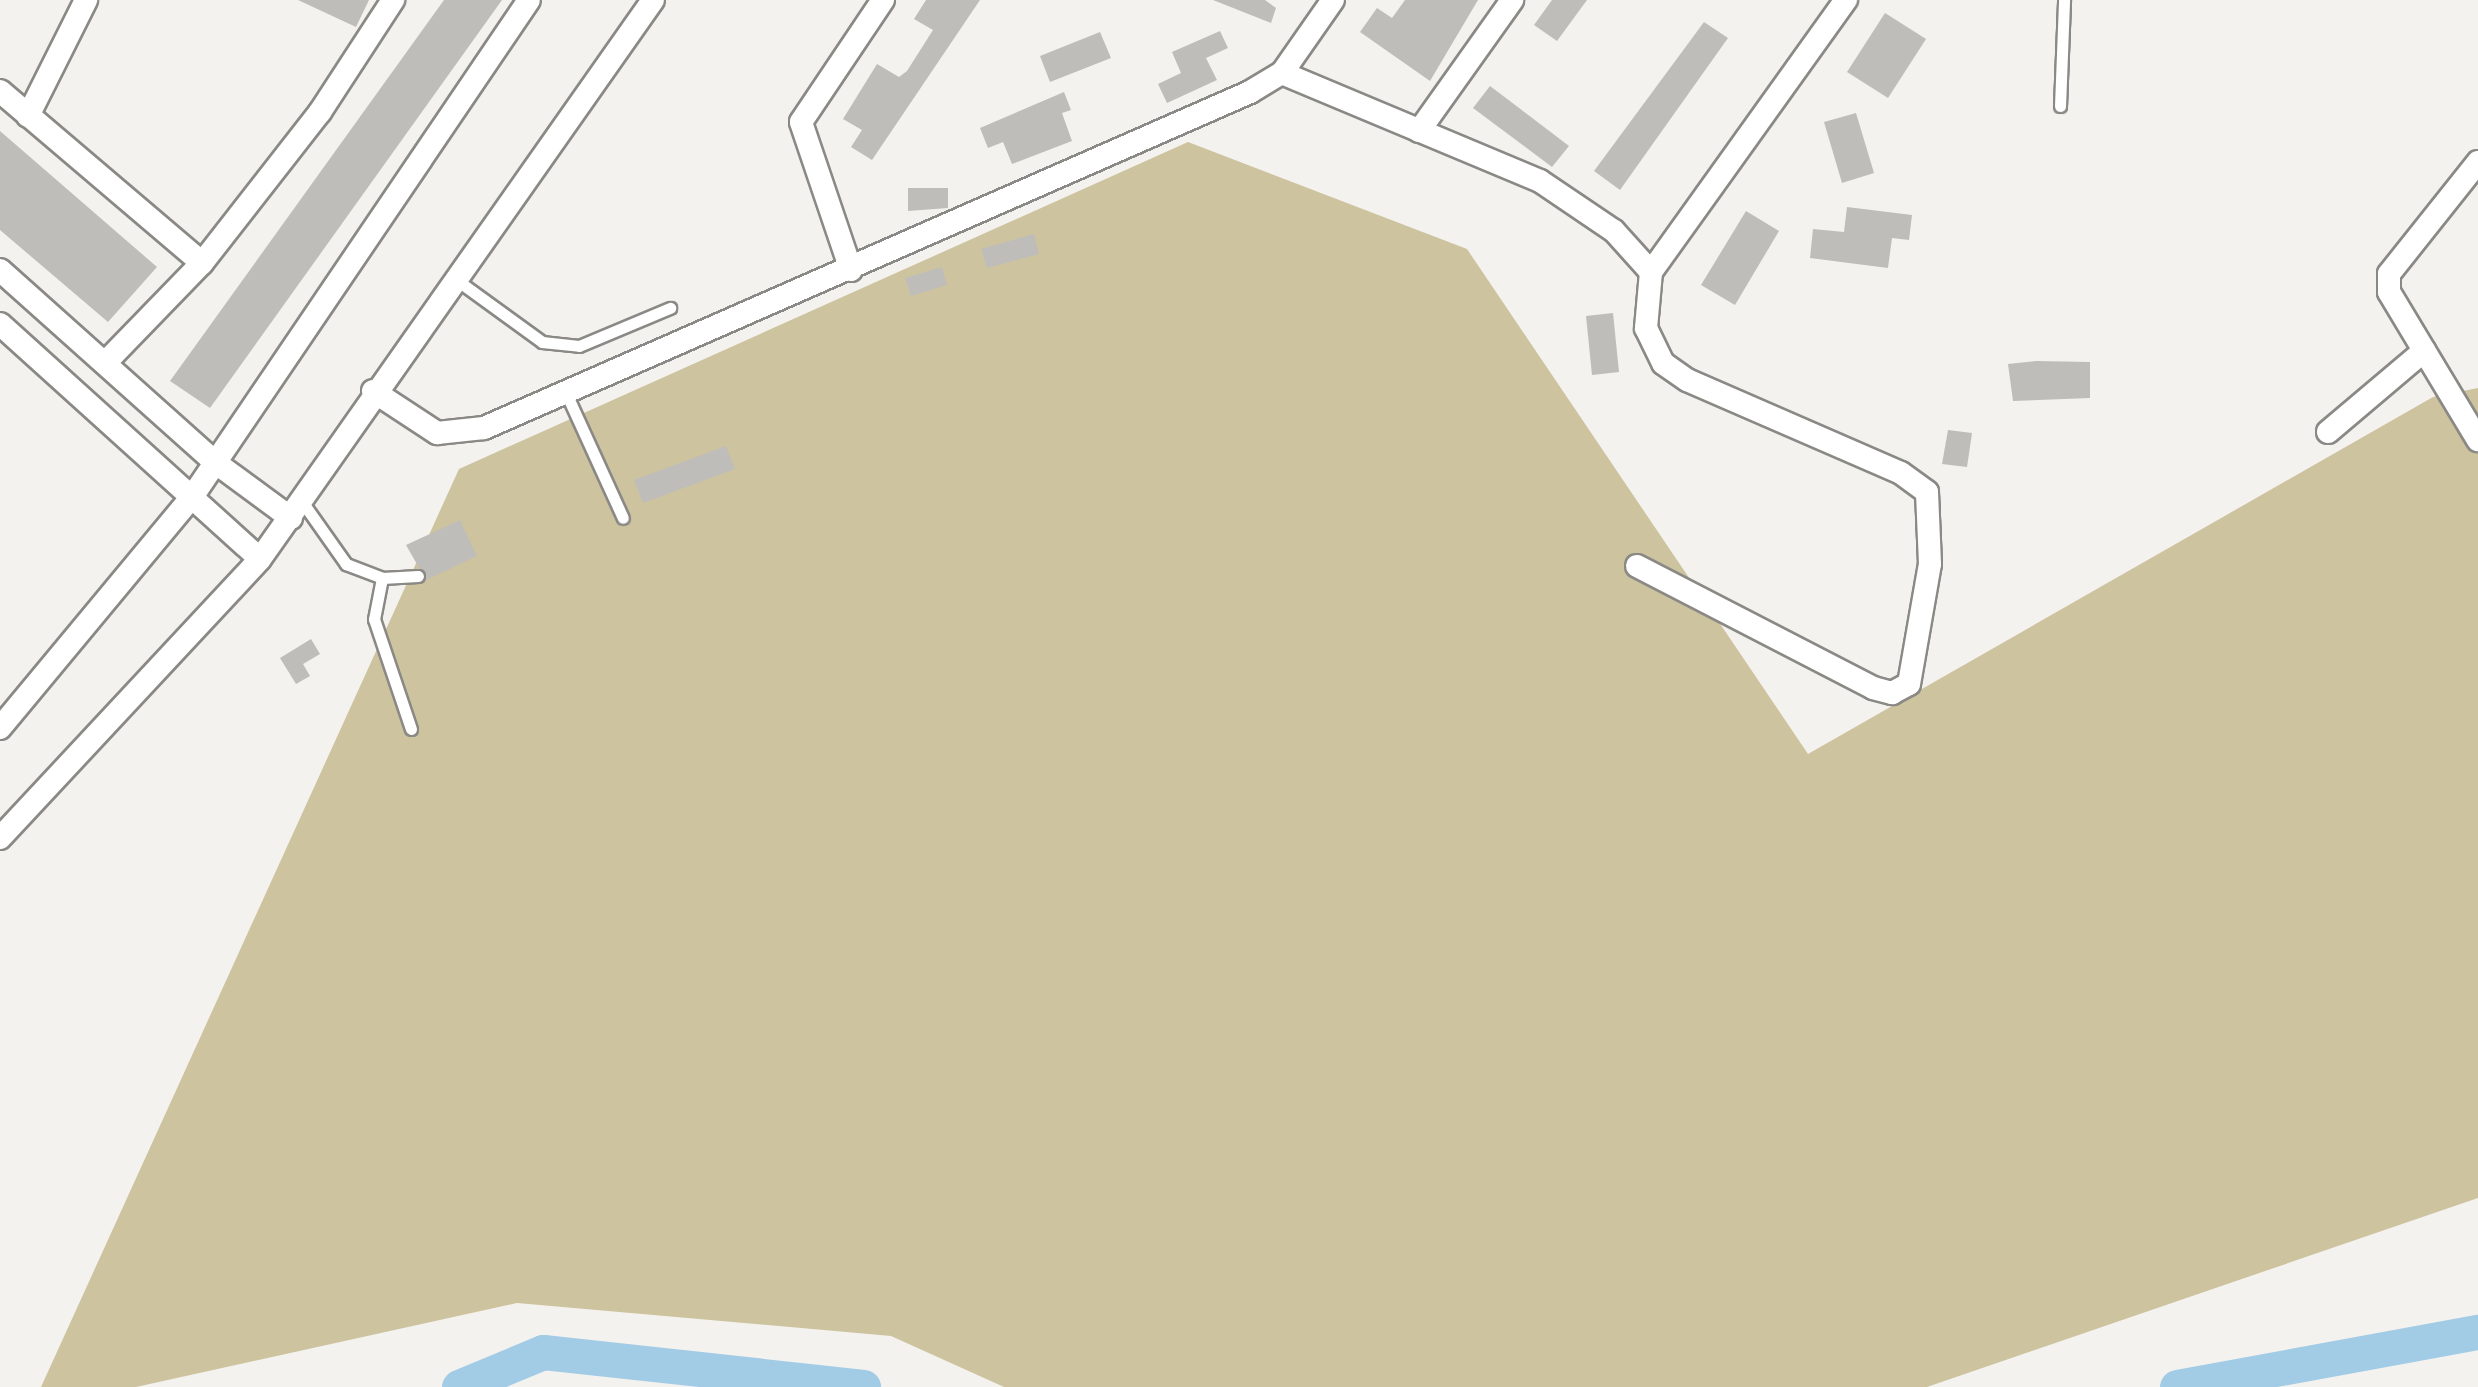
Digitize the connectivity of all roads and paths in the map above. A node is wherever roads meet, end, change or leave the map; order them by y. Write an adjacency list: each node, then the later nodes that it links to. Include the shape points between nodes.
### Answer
1 (86, 0): 13 (street)
2 (392, 0): 16 (street, via 320,112)
3 (529, 0): 29 (street)
4 (654, 0): 20 (street)
5 (883, 0): 18 (street, via 801,122)
6 (1333, 0): 10 (street)
7 (1512, 0): 14 (street)
8 (1846, 0): 19 (street, via 1737,139)
9 (2064, 0): 12 (lane)
10 (1282, 73): 14 (street); 18 (street)
11 (0, 92): 13 (street)
12 (2060, 106)
13 (28, 116): 16 (street)
14 (1419, 131): 19 (street, via 1580,204)
15 (2478, 162): 23 (street, via 2389,274 2389,292)
16 (202, 263): 24 (street)
17 (0, 270): 24 (street)
18 (851, 270): 26 (street)
19 (1651, 272): 34 (street, via 1646,328 1663,363 1927,492 1930,564 1909,684 1892,693 1842,675)
20 (454, 278): 21 (lane, via 542,342 579,346); 25 (street)
21 (670, 308)
22 (0, 324): 30 (street)
23 (2424, 351): 27 (street); 28 (street)
24 (106, 362): 29 (street)
25 (373, 391): 26 (street, via 437,433 458,436); 31 (street)
26 (566, 393): 32 (lane)
27 (2328, 432)
28 (2478, 440)
29 (216, 463): 30 (street); 31 (street)
30 (192, 497): 33 (street); 37 (street)
31 (297, 510): 33 (street); 36 (lane, via 329,547)
32 (623, 518)
33 (260, 558): 39 (street)
34 (1637, 566)
35 (418, 576): 36 (lane)
36 (382, 578): 38 (lane, via 374,619)
37 (0, 728)
38 (411, 729)
39 (0, 838)

